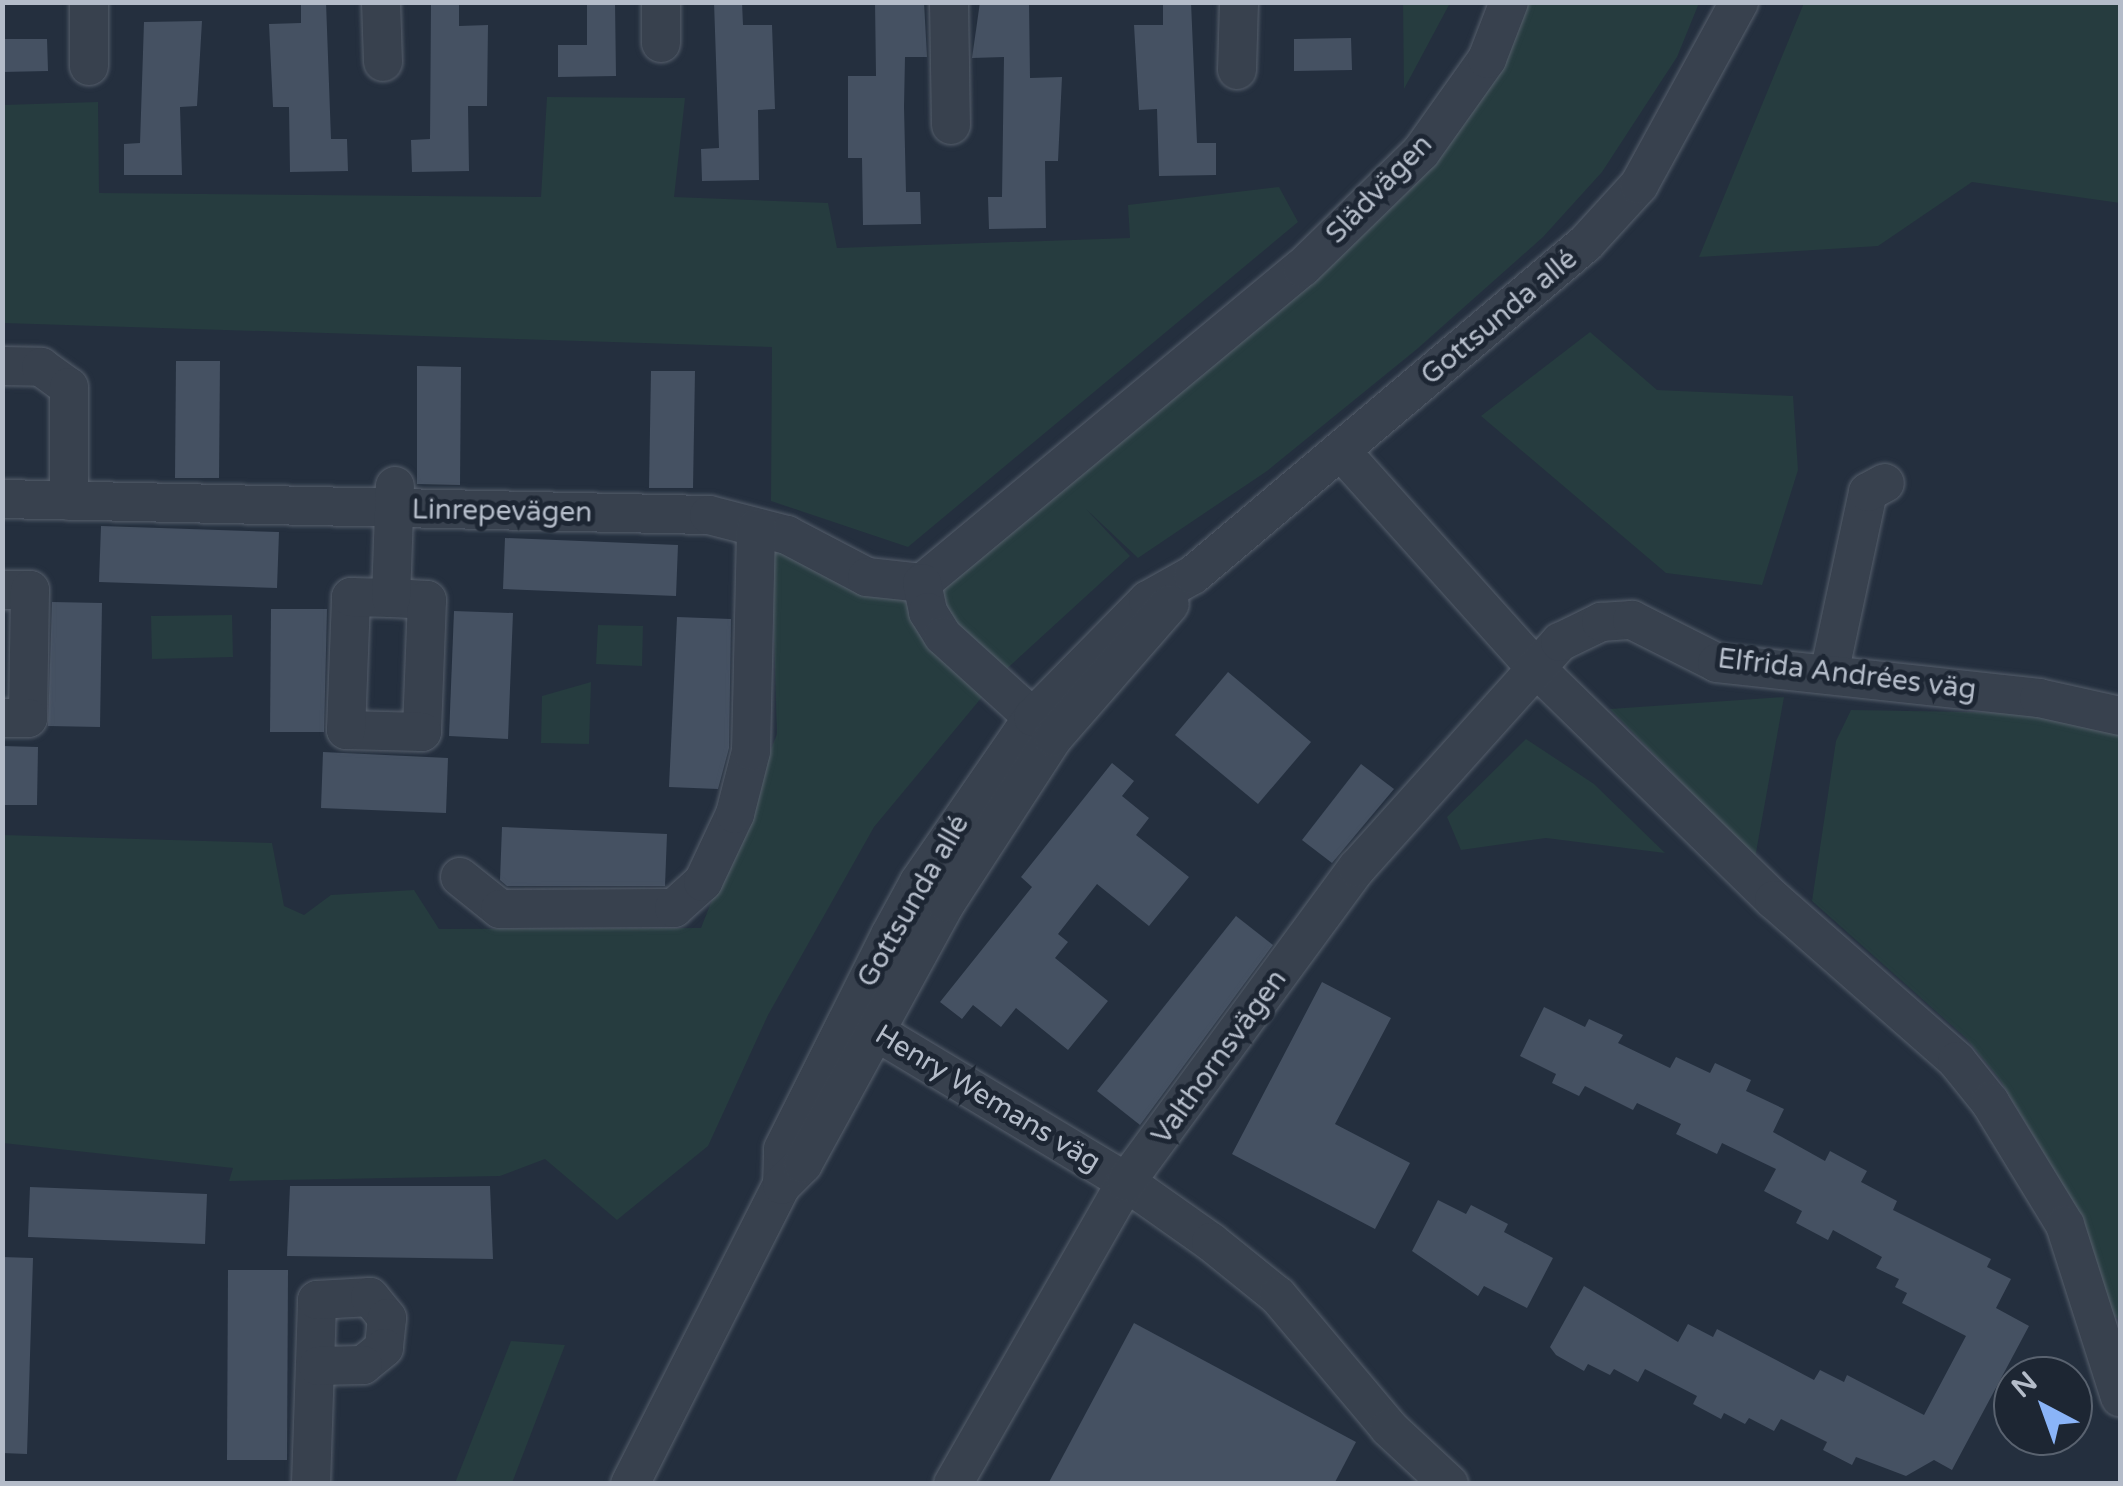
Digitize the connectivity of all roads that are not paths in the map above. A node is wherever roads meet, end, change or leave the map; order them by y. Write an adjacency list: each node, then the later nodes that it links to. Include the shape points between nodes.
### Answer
1 (90, 2): 10 (street)
2 (380, 2): 9 (street)
3 (661, 2): 8 (street)
4 (949, 2): 12 (street)
5 (1239, 2): 11 (street)
6 (1510, 2): 20 (street, Slädvägen, via 1487,59 1421,152 1302,268)
7 (1739, 2): 14 (street, Gottsunda allé, via 1639,185 1586,244)
8 (661, 43)
9 (383, 62)
10 (89, 66)
11 (1236, 70)
12 (951, 125)
13 (2, 366): 18 (street, via 41,367 69,387)
14 (1341, 452): 23 (street); 27 (street, Gottsunda allé, via 1106,636)
15 (1884, 483): 24 (street, via 1868,492)
16 (395, 496): 18 (street, Linrepevägen, via 149,490); 19 (street, Linrepevägen, via 710,502); 22 (street)
17 (2, 499): 18 (street, Linrepevägen)
18 (68, 501)
19 (756, 528): 20 (street, Linrepevägen, via 787,535 866,577); 28 (street, via 751,751 735,814 703,882 674,908 500,909)
20 (922, 583): 27 (street, via 942,636)
21 (2, 590): 26 (street, via 30,590 28,718)
22 (392, 598)
23 (1536, 668): 24 (street, Elfrida Andrées väg, via 1575,634 1602,622 1632,620 1717,663); 30 (street, Valthornsvägen, via 1357,868); 32 (street, via 1774,900 1958,1061 2065,1225)
24 (1829, 674): 25 (street, Elfrida Andrées väg, via 2039,698)
25 (2120, 716)
26 (2, 718)
27 (1043, 727): 29 (street, Gottsunda allé, via 916,952)
28 (460, 877)
29 (863, 1023): 30 (street, Henry Wemans väg); 34 (street, Gottsunda allé, via 803,1164 782,1184)
30 (1126, 1182): 35 (street, Valthornsvägen); 36 (street, Henry Wemans väg, via 1278,1296 1389,1428)
31 (318, 1366): 33 (street)
32 (2120, 1397)
33 (311, 1484)
34 (630, 1484)
35 (953, 1484)
36 (1450, 1484)

